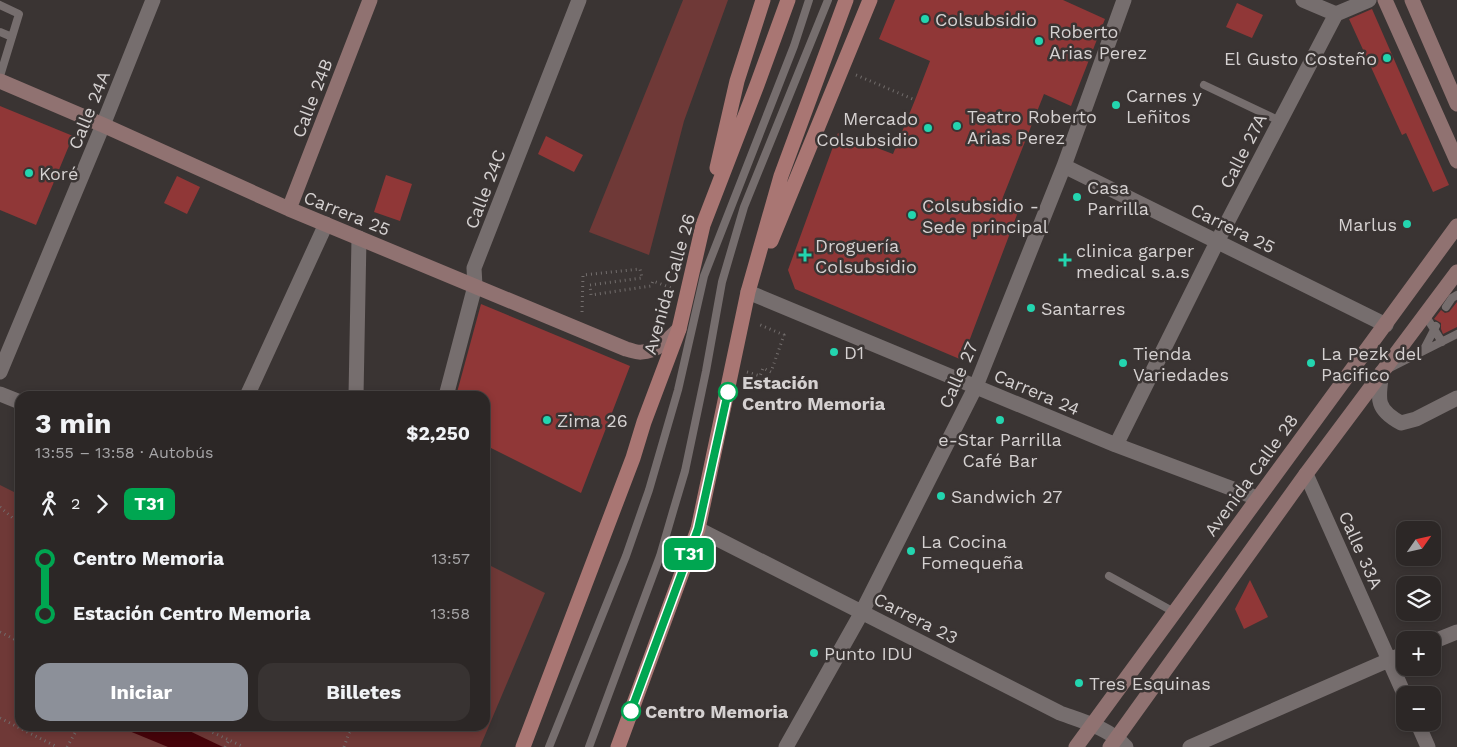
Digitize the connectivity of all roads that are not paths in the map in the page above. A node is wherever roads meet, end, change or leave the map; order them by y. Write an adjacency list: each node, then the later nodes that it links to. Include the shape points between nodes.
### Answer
1 (153, 0): 24 (street, Calle 24A)
2 (370, 0): 27 (main road, Calle 24B)
3 (579, 0): 34 (street, Calle 24C, via 474,268)
4 (764, 0): 29 (main road, via 737,81)
5 (788, 0): 29 (main road, Avenida Calle 26)
6 (809, 0): 69 (lane, via 704,276 678,390 649,490)
7 (828, 0): 70 (lane, via 744,207 722,282 685,471 660,556)
8 (846, 0): 35 (main road, via 781,176)
9 (870, 0): 35 (main road, via 795,186)
10 (1124, 0): 26 (street, Calle 27)
11 (1303, 0): 16 (street)
12 (1369, 0): 16 (street)
13 (1385, 0): 25 (main road)
14 (1412, 0): 22 (main road)
15 (0, 6): 18 (lane, via 19,14)
16 (1336, 14): 23 (street, Calle 27A)
17 (0, 32): 18 (lane)
18 (12, 37): 19 (lane)
19 (0, 76)
20 (0, 82): 24 (main road, Carrera 25)
21 (1204, 85): 23 (lane)
22 (1457, 104)
23 (1280, 121): 32 (street, Calle 27A)
24 (103, 125): 27 (main road, Carrera 25); 44 (street, Calle 24A)
25 (1457, 161)
26 (1064, 166): 32 (street, Carrera 25); 46 (street, Calle 27)
27 (289, 209): 28 (main road, Carrera 25)
28 (326, 224): 31 (main road, Carrera 25); 47 (street)
29 (703, 225): 40 (main road, Avenida Calle 26)
30 (1457, 226): 39 (main road, Avenida Calle 28)
31 (360, 238): 34 (main road, Carrera 25); 48 (street)
32 (1218, 240): 39 (street, Carrera 25); 53 (street, Calle 27A)
33 (1457, 272): 38 (main road)
34 (475, 286): 40 (main road, Carrera 25, via 626,350 652,350); 49 (street, Calle 24C)
35 (748, 292): 46 (street, Carrera 24); 56 (main road)
36 (1457, 295): 37 (lane)
37 (1446, 307)
38 (1432, 323): 42 (lane); 43 (lane); 45 (main road)
39 (1386, 324): 55 (main road, Avenida Calle 28)
40 (679, 329): 68 (main road, Avenida Calle 26)
41 (1457, 334): 42 (lane)
42 (1442, 342): 43 (lane)
43 (1423, 351): 45 (lane)
44 (0, 372)
45 (1382, 372): 51 (street, via 1380,404 1387,416 1401,423); 54 (main road)
46 (976, 386): 53 (street, Carrera 24); 58 (street, Calle 27)
47 (249, 391)
48 (356, 391)
49 (447, 391)
50 (0, 394): 52 (street)
51 (1457, 398)
52 (15, 400)
53 (1116, 445): 55 (street, Carrera 24)
54 (1306, 474): 63 (street, Calle 33A); 67 (main road)
55 (1257, 498): 59 (main road, Avenida Calle 28)
56 (698, 529): 58 (street, Carrera 23); 71 (main road)
57 (1109, 576): 59 (lane)
58 (862, 612): 65 (street, Carrera 23, via 1060,713); 72 (street, Calle 27)
59 (1174, 612): 65 (main road, Avenida Calle 28)
60 (1457, 632): 61 (street)
61 (1441, 638)
62 (1396, 657): 63 (street)
63 (1389, 660): 64 (street, Calle 33A); 74 (street)
64 (1401, 686)
65 (1093, 725): 67 (street, Carrera 23); 73 (main road, Avenida Calle 28)
66 (1421, 731): 75 (street)
67 (1118, 744)
68 (523, 747)
69 (549, 747)
70 (589, 747)
71 (618, 747)
72 (786, 747)
73 (1076, 747)
74 (1190, 747)
75 (1428, 747)

